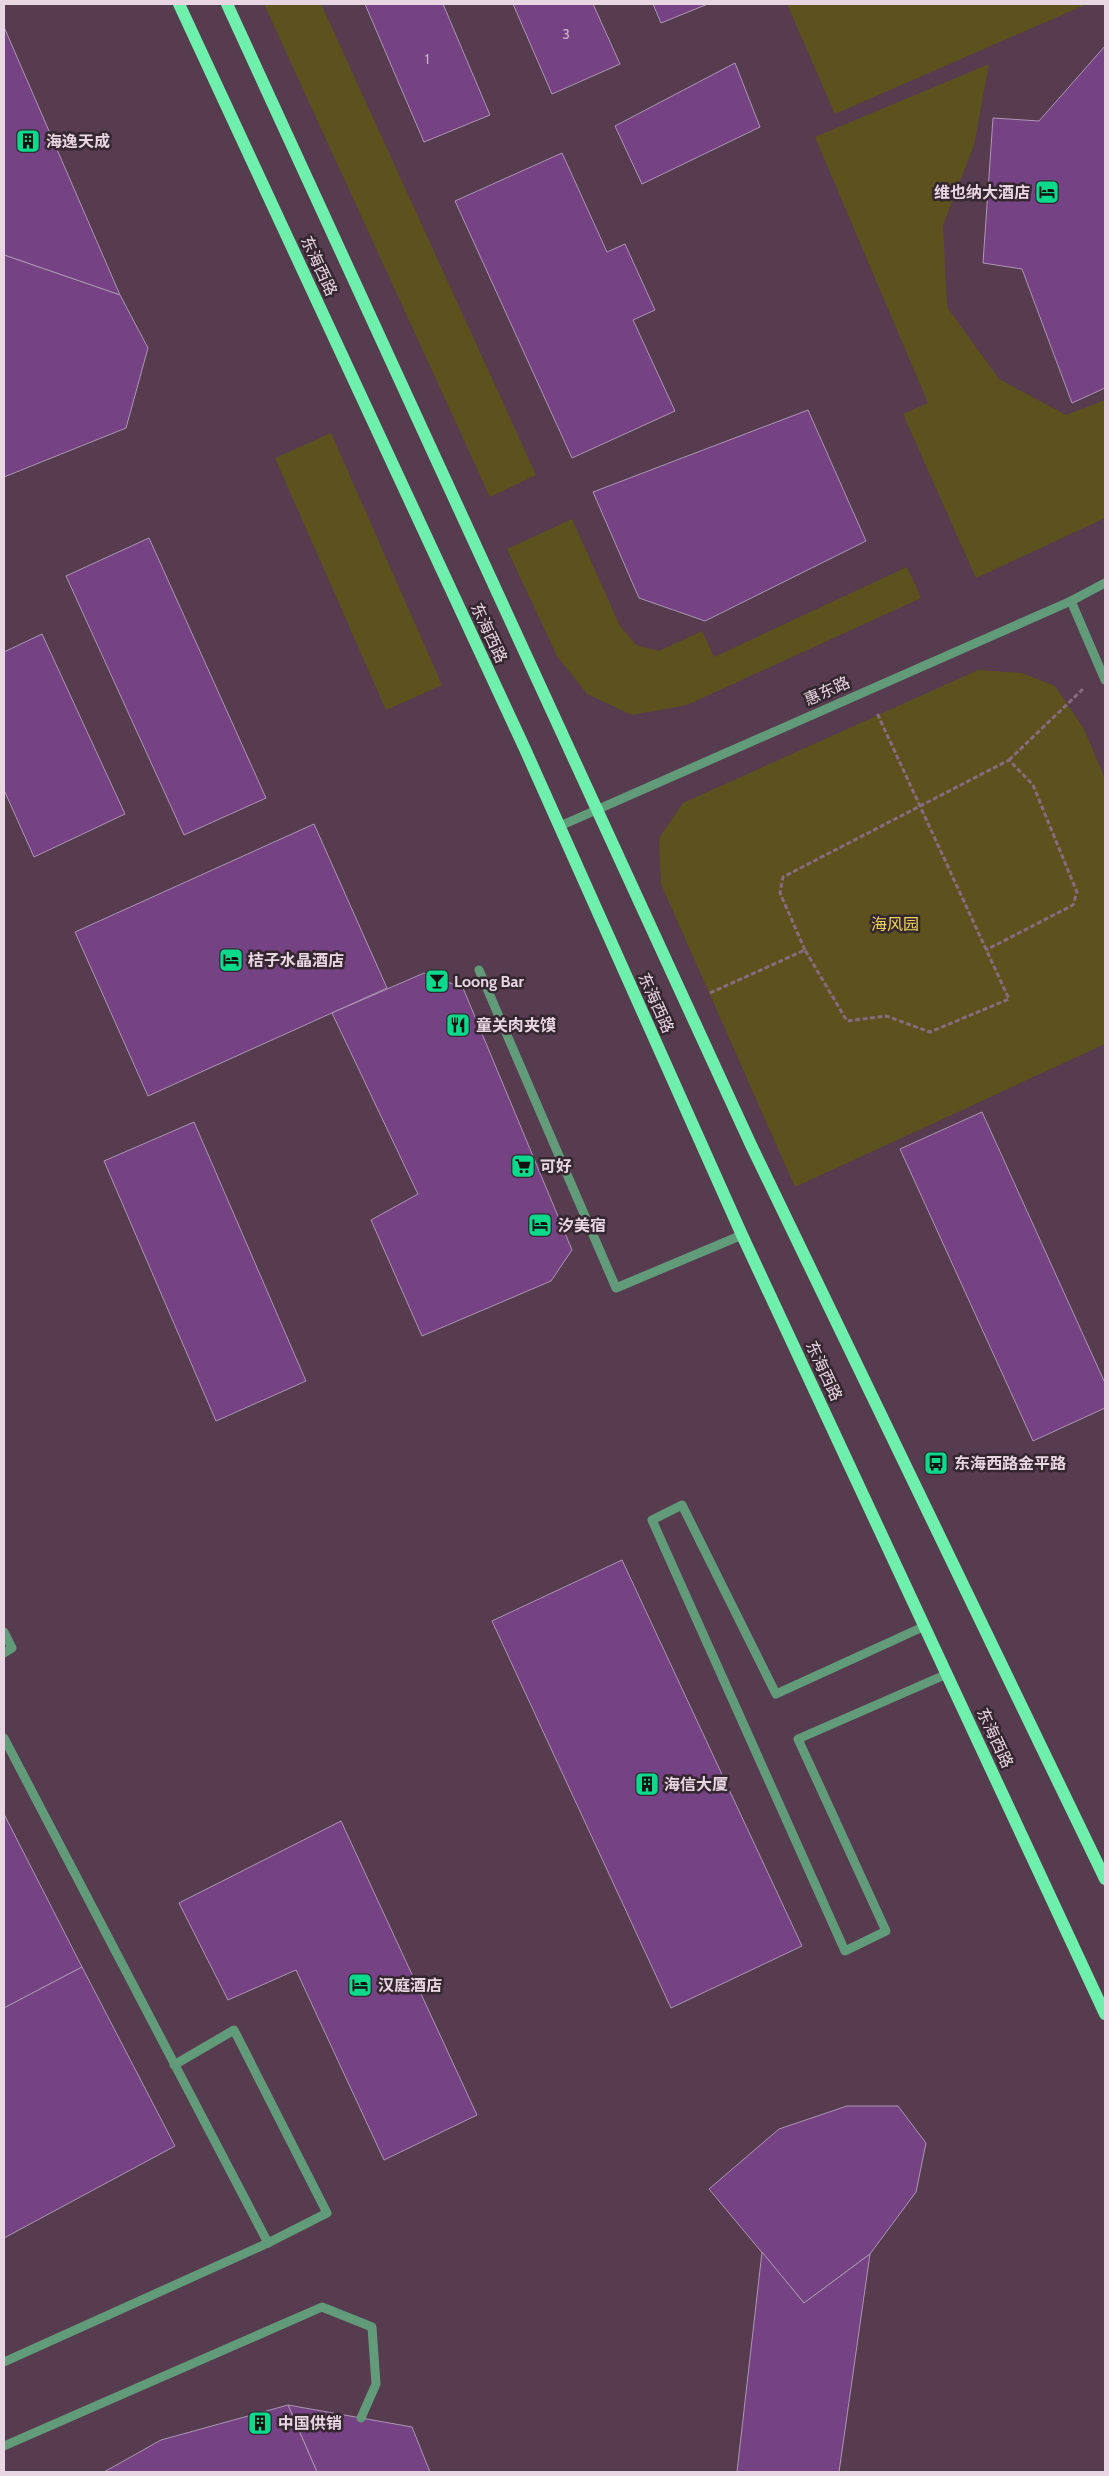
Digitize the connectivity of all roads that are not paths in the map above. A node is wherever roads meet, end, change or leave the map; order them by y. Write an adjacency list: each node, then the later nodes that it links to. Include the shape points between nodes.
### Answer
1 (179, 4): 7 (main road, 东海西路)
2 (227, 4): 6 (main road, 东海西路)
3 (1105, 583): 4 (street, 惠东路)
4 (1071, 601): 5 (street); 6 (street, 惠东路)
5 (1105, 680)
6 (598, 808): 7 (street, 惠东路); 15 (main road, 东海西路, via 751,1145)
7 (560, 826): 9 (main road, 东海西路)
8 (479, 970): 9 (street, via 616,1288)
9 (742, 1235): 10 (main road, 东海西路)
10 (925, 1626): 13 (main road, 东海西路); 13 (street, via 776,1694 682,1505 652,1520 845,1951 886,1930 798,1739)
11 (4, 1632): 12 (street, via 12,1648)
12 (4, 1653)
13 (947, 1674): 16 (main road, 东海西路)
14 (4, 1738): 17 (street)
15 (1105, 1879)
16 (1105, 2014)
17 (174, 2065): 18 (street); 18 (street, via 234,2030 327,2213)
18 (268, 2243): 19 (street)
19 (4, 2362)
20 (361, 2418): 21 (street, via 376,2384 372,2327 322,2307)
21 (4, 2446)

